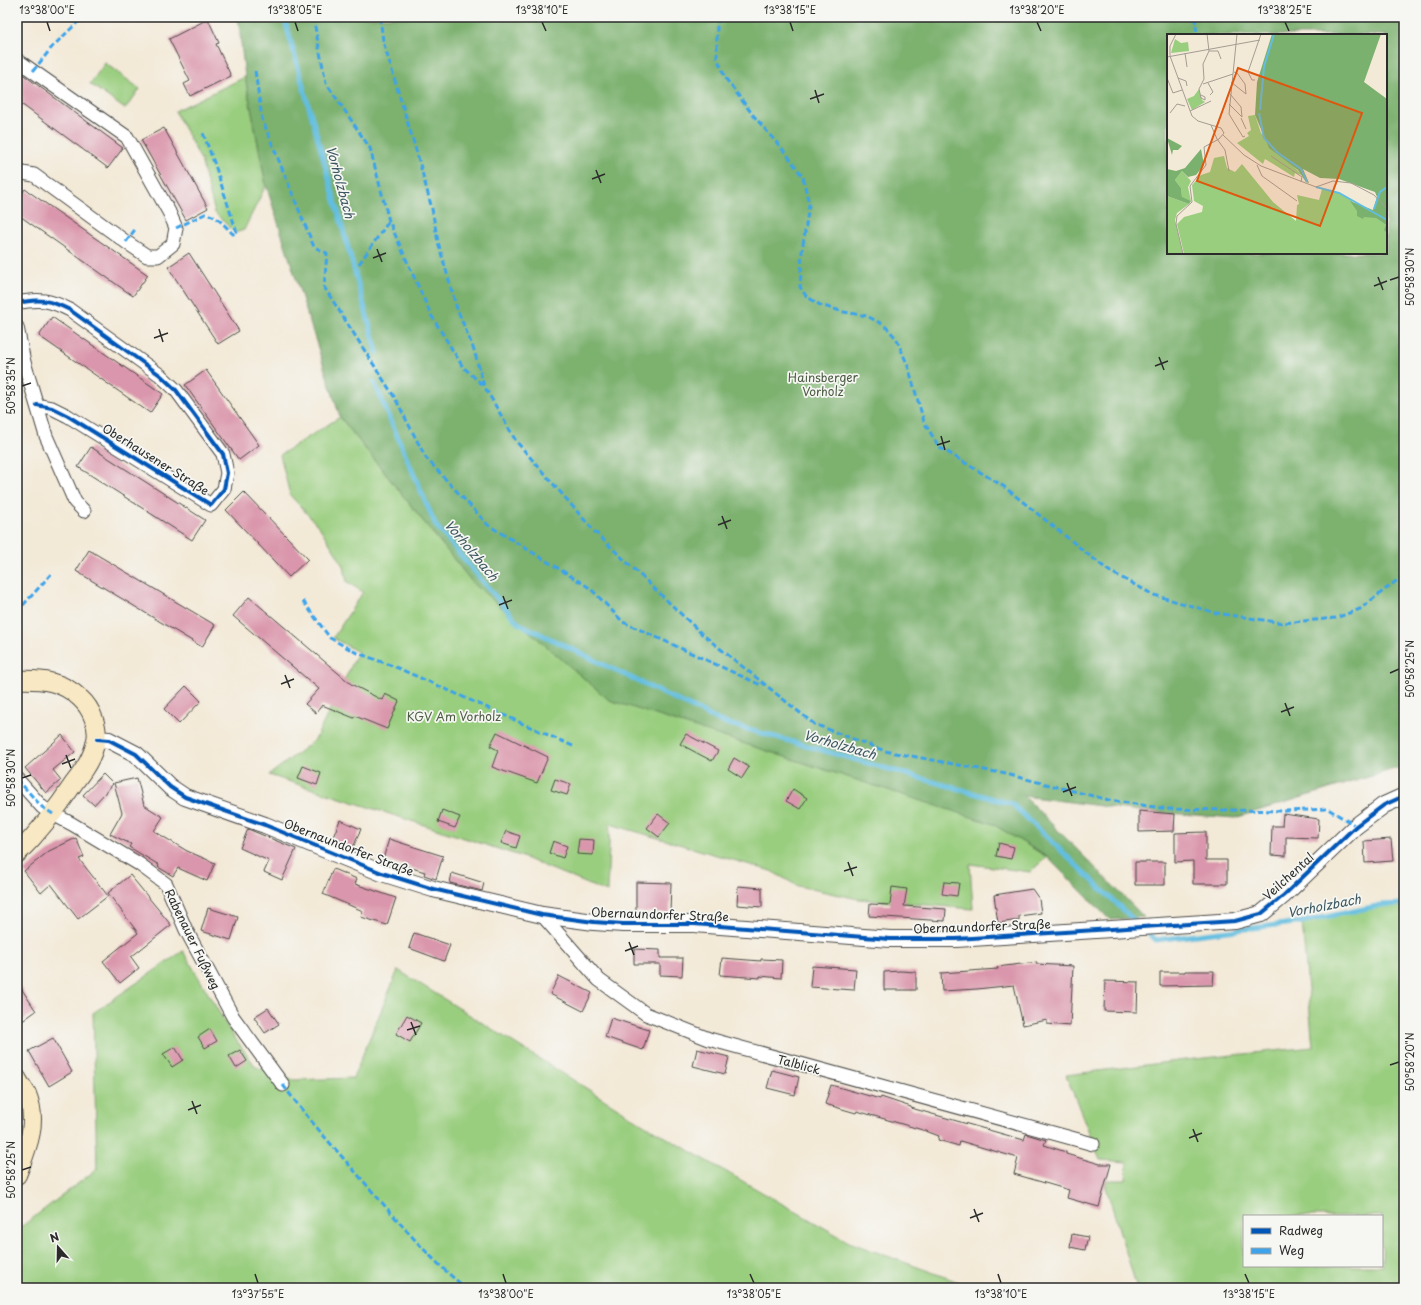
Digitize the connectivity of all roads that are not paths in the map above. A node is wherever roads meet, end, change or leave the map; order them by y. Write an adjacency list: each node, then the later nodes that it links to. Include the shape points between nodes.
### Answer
1 (17, 60): 2 (street, via 127,137 176,228 173,244 158,256 147,256 34,175)
2 (17, 172)
3 (17, 302): 5 (street, Oberhausener Straße, via 54,302 70,310 176,390 223,454 227,473 224,489 212,505 68,416 52,408)
4 (17, 327): 5 (street)
5 (37, 405): 6 (street, via 46,436 74,502)
6 (84, 511)
7 (17, 680): 8 (main road, via 42,680 60,684 73,691 86,704 94,718)
8 (97, 738): 11 (main road, via 92,756); 13 (street, Obernaundorfer Straße, via 109,740 136,754 185,798 265,825 382,872 433,889)
9 (17, 779): 11 (street, Rabenauer Fußweg, via 42,807)
10 (1404, 796): 14 (street, Veilchental, via 1384,805 1356,826 1261,914 1235,921)
11 (53, 814): 12 (main road); 16 (street, Rabenauer Fußweg, via 139,864 166,884 186,930 233,1017)
12 (17, 854)
13 (542, 915): 14 (street, Obernaundorfer Straße, via 594,922 694,924 890,939 956,939); 17 (street, Talblick, via 599,980 646,1014 709,1039)
14 (1165, 926)
15 (17, 1078): 18 (main road, via 27,1094 33,1114 29,1143)
16 (282, 1085)
17 (1093, 1144)
18 (17, 1175)

